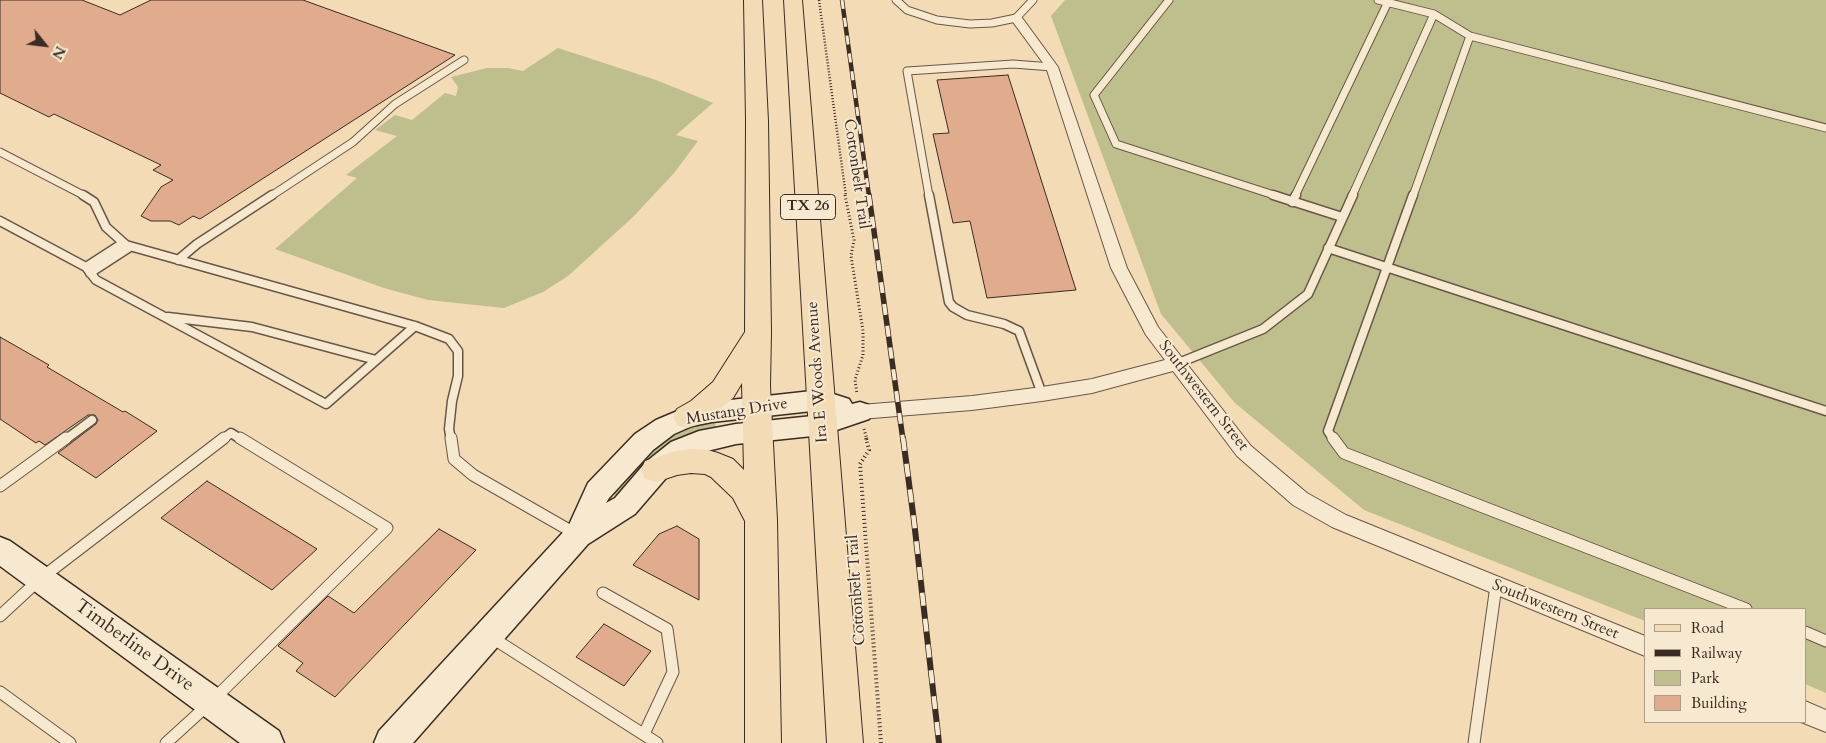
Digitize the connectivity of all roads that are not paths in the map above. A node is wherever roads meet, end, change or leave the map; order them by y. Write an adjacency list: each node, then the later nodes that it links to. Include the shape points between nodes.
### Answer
1 (753, 0): 25 (main road, TX 26)
2 (793, 0): 31 (main road, Ira E Woods Avenue / TX 26)
3 (896, 0): 9 (lane, via 907,10 937,20 970,24)
4 (1033, 0): 9 (lane)
5 (1168, 0): 15 (lane, via 1094,95 1116,144)
6 (1378, 0): 7 (lane)
7 (1388, 2): 8 (lane); 15 (lane)
8 (1434, 14): 10 (lane); 16 (lane)
9 (1016, 18): 12 (street, Southwestern Street)
10 (1470, 36): 13 (lane); 21 (lane)
11 (464, 60): 20 (lane, via 395,104 352,142 197,244)
12 (1052, 67): 27 (street, Southwestern Street, via 1119,268 1152,331); 28 (lane, via 1013,64 907,71 950,302 953,308 967,315 1019,331)
13 (1826, 128)
14 (0, 152): 18 (lane, via 94,202 106,227)
15 (1292, 202): 16 (lane)
16 (1342, 218): 19 (lane)
17 (0, 221): 22 (lane)
18 (127, 245): 20 (lane); 22 (lane)
19 (1328, 248): 21 (lane); 27 (lane, via 1308,294 1263,329)
20 (178, 260): 24 (lane)
21 (1386, 268): 29 (lane); 43 (lane, via 1328,431 1344,453)
22 (88, 270): 23 (lane, via 96,280)
23 (163, 316): 26 (lane, via 252,327); 26 (lane, via 326,404)
24 (415, 326): 26 (lane); 38 (lane, via 449,339 458,351 458,376 449,429 454,459 473,475)
25 (758, 332): 32 (main road, via 723,390); 33 (main road, TX 26)
26 (376, 360)
27 (1176, 364): 28 (street, Mustang Drive, via 1092,386); 41 (street, Southwestern Street, via 1244,451 1300,499 1339,521)
28 (1042, 394): 30 (street, Mustang Drive)
29 (1826, 411)
30 (860, 412): 31 (main road, Mustang Drive)
31 (822, 413): 33 (main road, Mustang Drive); 60 (main road, Ira E Woods Avenue / TX 26)
32 (687, 417): 33 (main road, Mustang Drive); 38 (main road, Mustang Drive, via 665,427 624,462 598,491)
33 (757, 419): 35 (main road, Mustang Drive, via 718,437 689,445); 37 (main road, TX 26)
34 (92, 420): 36 (lane)
35 (656, 470): 37 (main road, via 691,461 708,462 722,468 744,488); 38 (main road, Mustang Drive, via 625,506)
36 (0, 486)
37 (761, 520): 59 (main road, TX 26)
38 (578, 535): 46 (main road, Mustang Drive)
39 (0, 550): 40 (main road, Timberline Drive)
40 (40, 579): 44 (lane); 50 (main road, Timberline Drive); 50 (lane, via 231,433 387,528)
41 (1496, 586): 48 (street, Southwestern Street); 61 (lane)
42 (603, 593): 53 (lane, via 667,629 674,672)
43 (1743, 608)
44 (0, 616)
45 (1806, 632): 47 (lane)
46 (489, 635): 53 (lane); 57 (main road, Mustang Drive)
47 (1826, 640)
48 (1644, 646)
49 (0, 692): 54 (lane)
50 (211, 702): 55 (lane); 56 (main road, Timberline Drive)
51 (1806, 712): 52 (street)
52 (1826, 721)
53 (644, 734): 58 (lane)
54 (70, 743)
55 (166, 743)
56 (267, 743)
57 (391, 743)
58 (657, 743)
59 (763, 743)
60 (845, 743)
61 (1474, 743)

